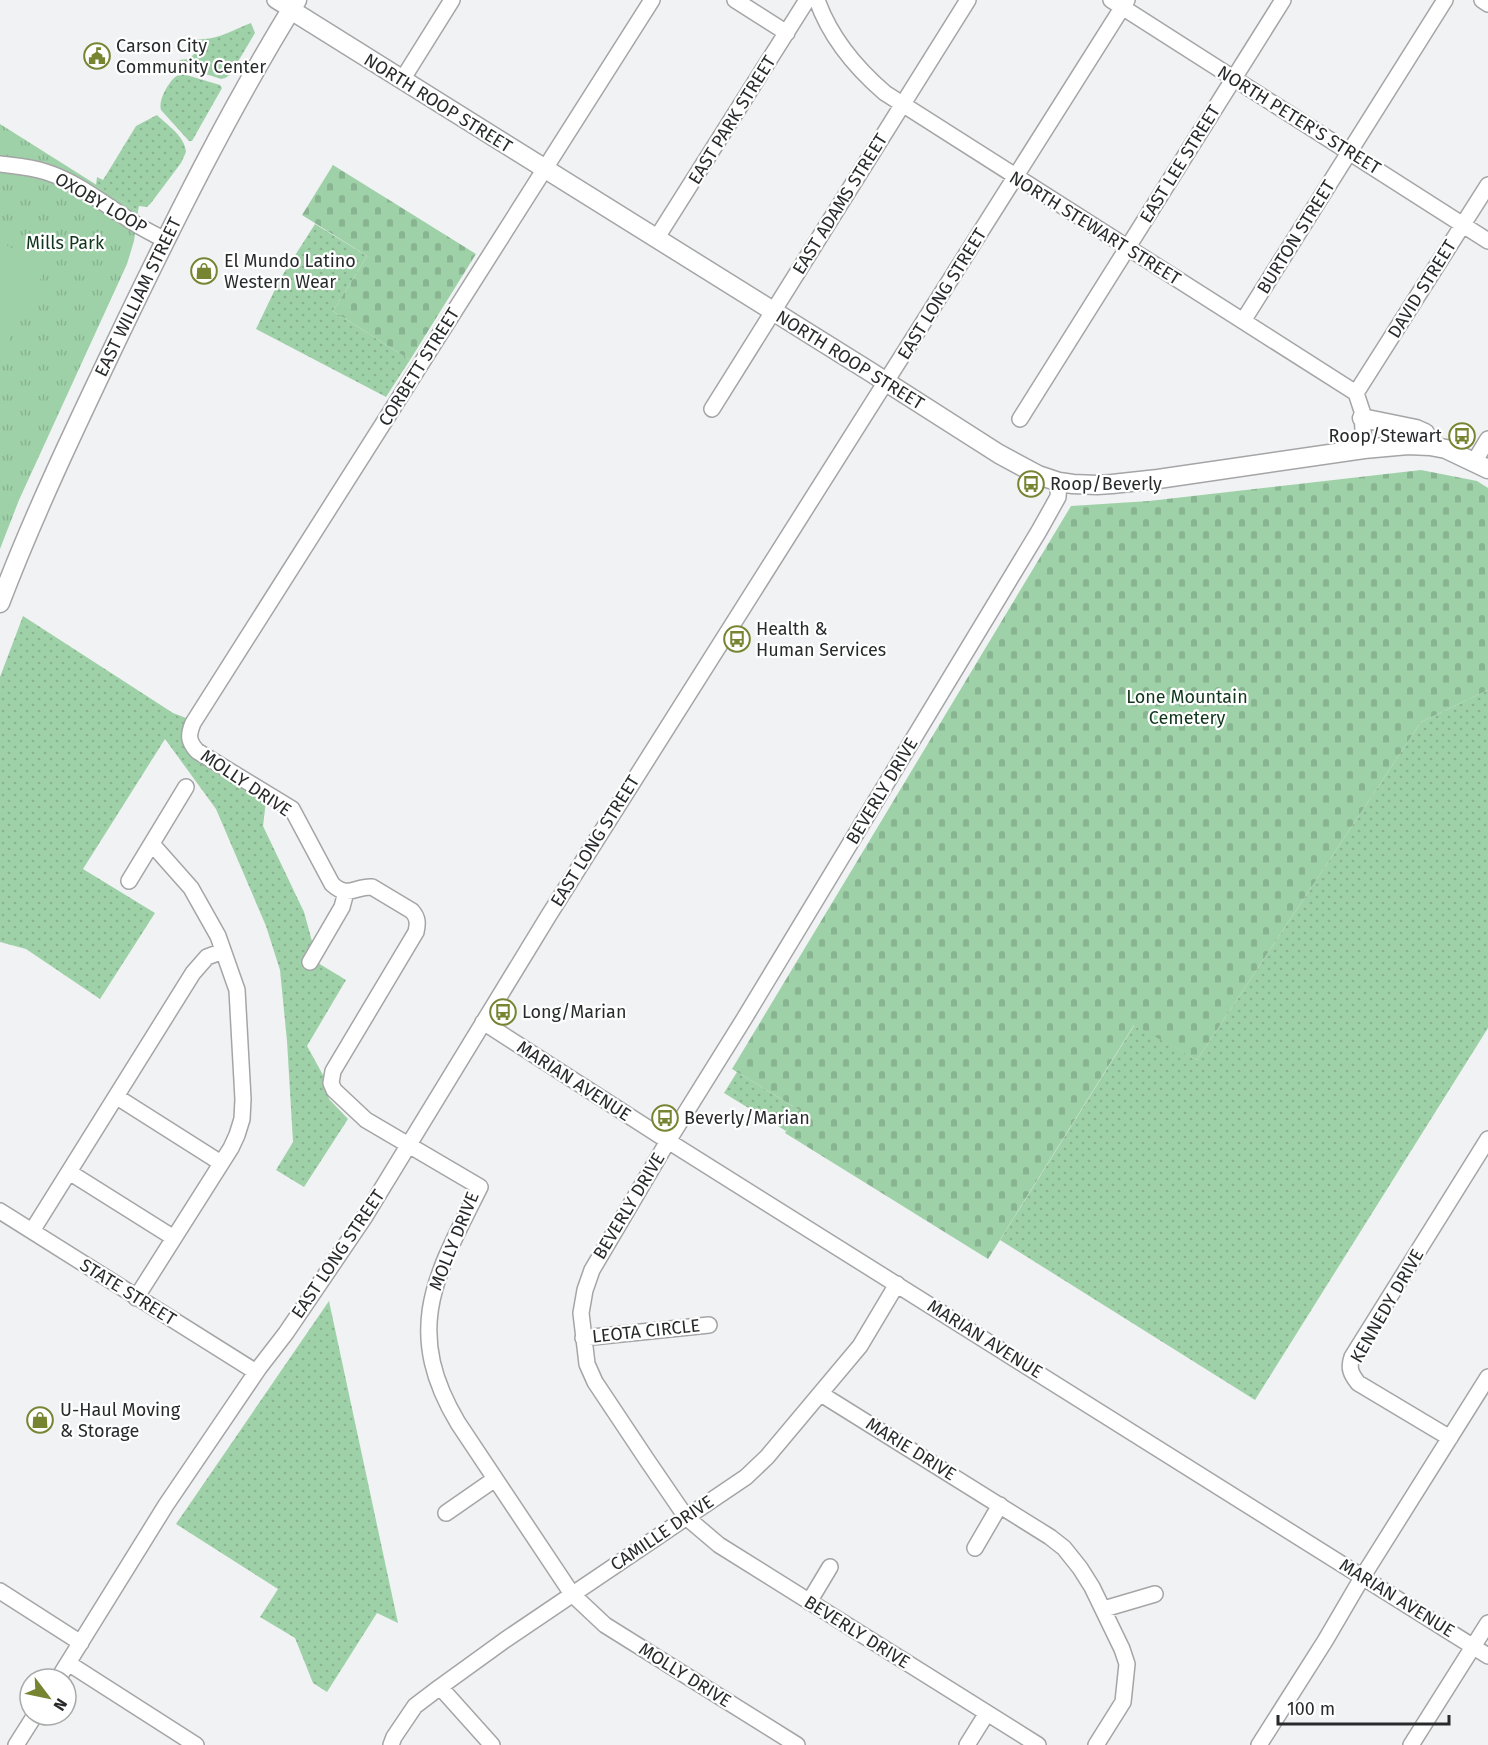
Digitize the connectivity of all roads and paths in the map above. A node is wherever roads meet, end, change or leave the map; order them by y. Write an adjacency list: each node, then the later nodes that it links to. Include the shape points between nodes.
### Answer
1 (275, 0): 13 (street, NORTH ROOP STREET)
2 (452, 0): 16 (street)
3 (652, 0): 20 (street, CORBETT STREET)
4 (735, 0): 14 (street)
5 (807, 0): 14 (street, EAST PARK STREET)
6 (817, 0): 17 (street, NORTH STEWART STREET, via 833,33 859,69)
7 (968, 0): 17 (street, EAST ADAMS STREET)
8 (1283, 0): 15 (street, EAST LEE STREET)
9 (1445, 0): 18 (street, BURTON STREET)
10 (1482, 0): 12 (street)
11 (1120, 2): 15 (street, NORTH PETER'S STREET); 21 (street, EAST LONG STREET)
12 (1488, 4)
13 (294, 5): 16 (main road, NORTH ROOP STREET); 25 (main road, EAST WILLIAM STREET)
14 (787, 33): 24 (street, EAST PARK STREET)
15 (1233, 79): 18 (street, NORTH PETER'S STREET); 27 (street, EAST LEE STREET)
16 (402, 80): 20 (main road, NORTH ROOP STREET)
17 (902, 105): 21 (street, NORTH STEWART STREET); 28 (street, EAST ADAMS STREET)
18 (1350, 152): 23 (street, NORTH PETER'S STREET); 29 (street, BURTON STREET)
19 (0, 164): 25 (street, OXOBY LOOP, via 23,166 62,178)
20 (545, 170): 24 (main road, NORTH ROOP STREET); 41 (street, CORBETT STREET, via 193,723)
21 (1015, 177): 27 (street, NORTH STEWART STREET); 30 (street, EAST LONG STREET)
22 (1488, 185): 23 (street, DAVID STREET)
23 (1463, 225): 26 (street, NORTH PETER'S STREET); 31 (street, DAVID STREET)
24 (657, 239): 28 (main road, NORTH ROOP STREET)
25 (165, 240): 40 (main road, EAST WILLIAM STREET, via 68,445)
26 (1488, 241)
27 (1127, 248): 29 (street, NORTH STEWART STREET); 34 (street, EAST LEE STREET)
28 (773, 311): 30 (main road, NORTH ROOP STREET); 32 (street, EAST ADAMS STREET)
29 (1243, 321): 31 (street, NORTH STEWART STREET)
30 (886, 382): 39 (main road, NORTH ROOP STREET, via 999,454); 48 (street, EAST LONG STREET)
31 (1356, 393): 33 (street)
32 (712, 409)
33 (1362, 418): 36 (main road, via 1416,429 1425,433); 37 (street)
34 (1020, 419)
35 (1488, 439): 38 (street)
36 (1430, 446): 37 (main road, NORTH ROOP STREET); 38 (main road, NORTH ROOP STREET, via 1446,449)
37 (1364, 449): 39 (main road, NORTH ROOP STREET, via 1158,480 1097,485)
38 (1481, 466)
39 (1059, 482): 50 (street, BEVERLY DRIVE, via 1058,497 1039,531)
40 (0, 603)
41 (189, 735): 45 (street, MOLLY DRIVE, via 197,751 292,809 332,884)
42 (186, 787): 43 (street)
43 (152, 844): 44 (street); 46 (street, via 191,888)
44 (129, 881)
45 (346, 892): 47 (street, via 342,907); 52 (street, MOLLY DRIVE, via 372,887 412,911 418,924 331,1077 334,1090 366,1120)
46 (223, 951): 49 (street, via 207,957 193,973); 53 (street, via 237,990 243,1099 237,1135)
47 (310, 962)
48 (483, 1022): 50 (street, MARIAN AVENUE); 52 (street, EAST LONG STREET)
49 (117, 1097): 53 (street); 54 (street)
50 (668, 1141): 58 (street, MARIAN AVENUE); 61 (street, BEVERLY DRIVE, via 592,1270 581,1313)
51 (1487, 1142): 65 (street, KENNEDY DRIVE, via 1350,1365 1358,1383)
52 (408, 1145): 62 (street, EAST LONG STREET, via 364,1218); 66 (street, MOLLY DRIVE, via 480,1187 439,1272 431,1300 429,1344 445,1402)
53 (221, 1163): 57 (street)
54 (69, 1172): 56 (street); 57 (street)
55 (0, 1211): 56 (street, STATE STREET)
56 (32, 1231): 59 (street, STATE STREET)
57 (174, 1238): 59 (street)
58 (897, 1284): 64 (street, CAMILLE DRIVE, via 860,1346); 72 (street, MARIAN AVENUE)
59 (136, 1298): 62 (street, STATE STREET)
60 (709, 1325): 61 (street, LEOTA CIRCLE)
61 (583, 1338): 69 (street, BEVERLY DRIVE, via 595,1382)
62 (256, 1372): 79 (street, EAST LONG STREET, via 166,1505)
63 (1488, 1377): 65 (street)
64 (821, 1394): 67 (street, MARIE DRIVE); 69 (street, CAMILLE DRIVE, via 746,1477)
65 (1450, 1438): 72 (street)
66 (495, 1479): 68 (street); 74 (street, MOLLY DRIVE)
67 (1000, 1505): 70 (street); 77 (street, MARIE DRIVE, via 1064,1548)
68 (446, 1513)
69 (686, 1517): 74 (street, CAMILLE DRIVE); 76 (street, BEVERLY DRIVE, via 719,1545)
70 (975, 1548)
71 (830, 1567): 76 (street)
72 (1363, 1576): 80 (street, MARIAN AVENUE); 95 (street)
73 (0, 1591): 79 (street)
74 (572, 1594): 84 (street, CAMILLE DRIVE); 91 (street, MOLLY DRIVE, via 605,1625)
75 (1155, 1594): 77 (street)
76 (809, 1602): 85 (street, BEVERLY DRIVE)
77 (1104, 1609): 94 (street, MARIE DRIVE, via 1127,1664 1123,1702)
78 (1488, 1623): 80 (street)
79 (81, 1642): 82 (street, EAST LONG STREET)
80 (1473, 1646): 81 (street, MARIAN AVENUE); 96 (street)
81 (1488, 1656)
82 (68, 1663): 83 (street, EAST LONG STREET); 88 (street)
83 (66, 1667)
84 (440, 1687): 89 (street, CAMILLE DRIVE, via 415,1706); 90 (street)
85 (987, 1713): 92 (street); 93 (street, BEVERLY DRIVE)
86 (27, 1727): 87 (street)
87 (16, 1745)
88 (196, 1745)
89 (391, 1745)
90 (492, 1745)
91 (797, 1745)
92 (967, 1745)
93 (1038, 1745)
94 (1096, 1745)
95 (1259, 1745)
96 (1411, 1745)

